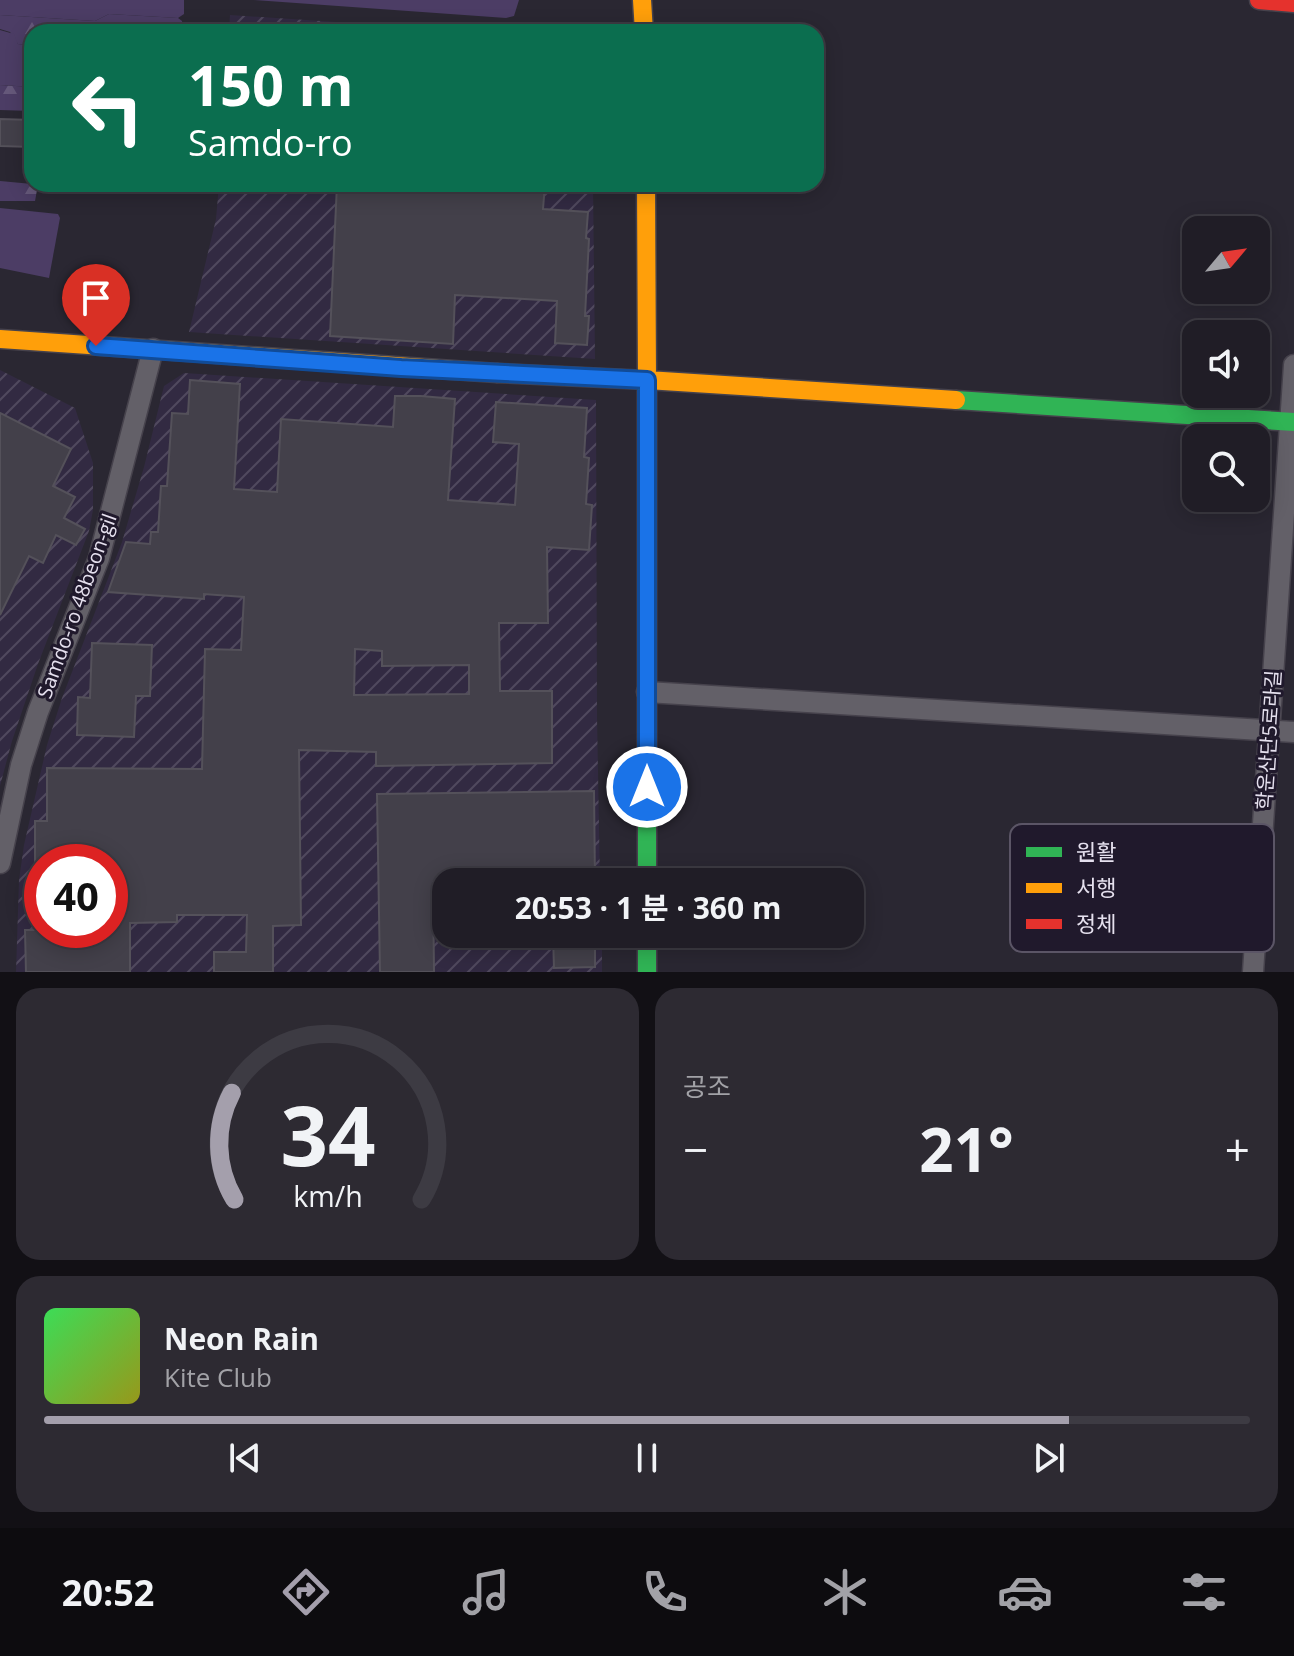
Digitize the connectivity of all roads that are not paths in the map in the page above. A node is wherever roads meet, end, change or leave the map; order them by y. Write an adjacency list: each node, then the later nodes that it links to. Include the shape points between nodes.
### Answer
1 (1259, 0): 2 (street)
2 (1294, 3)
3 (646, 192): 7 (street)
4 (0, 339): 5 (street)
5 (153, 349): 7 (street); 13 (street, Samdo-ro 48beon-gil, via 99,558 38,712)
6 (1294, 365): 8 (street, 학운산단5로라길)
7 (647, 380): 8 (street); 9 (street)
8 (1292, 422): 10 (street, 학운산단5로라길)
9 (647, 692): 10 (street); 14 (street)
10 (1269, 731): 11 (street); 12 (street, 학운산단5로라길)
11 (1294, 732)
12 (1263, 824)
13 (0, 863)
14 (647, 868)
15 (647, 948): 17 (street)
16 (1254, 952): 18 (street, 학운산단5로라길)
17 (647, 972)
18 (1253, 972)

